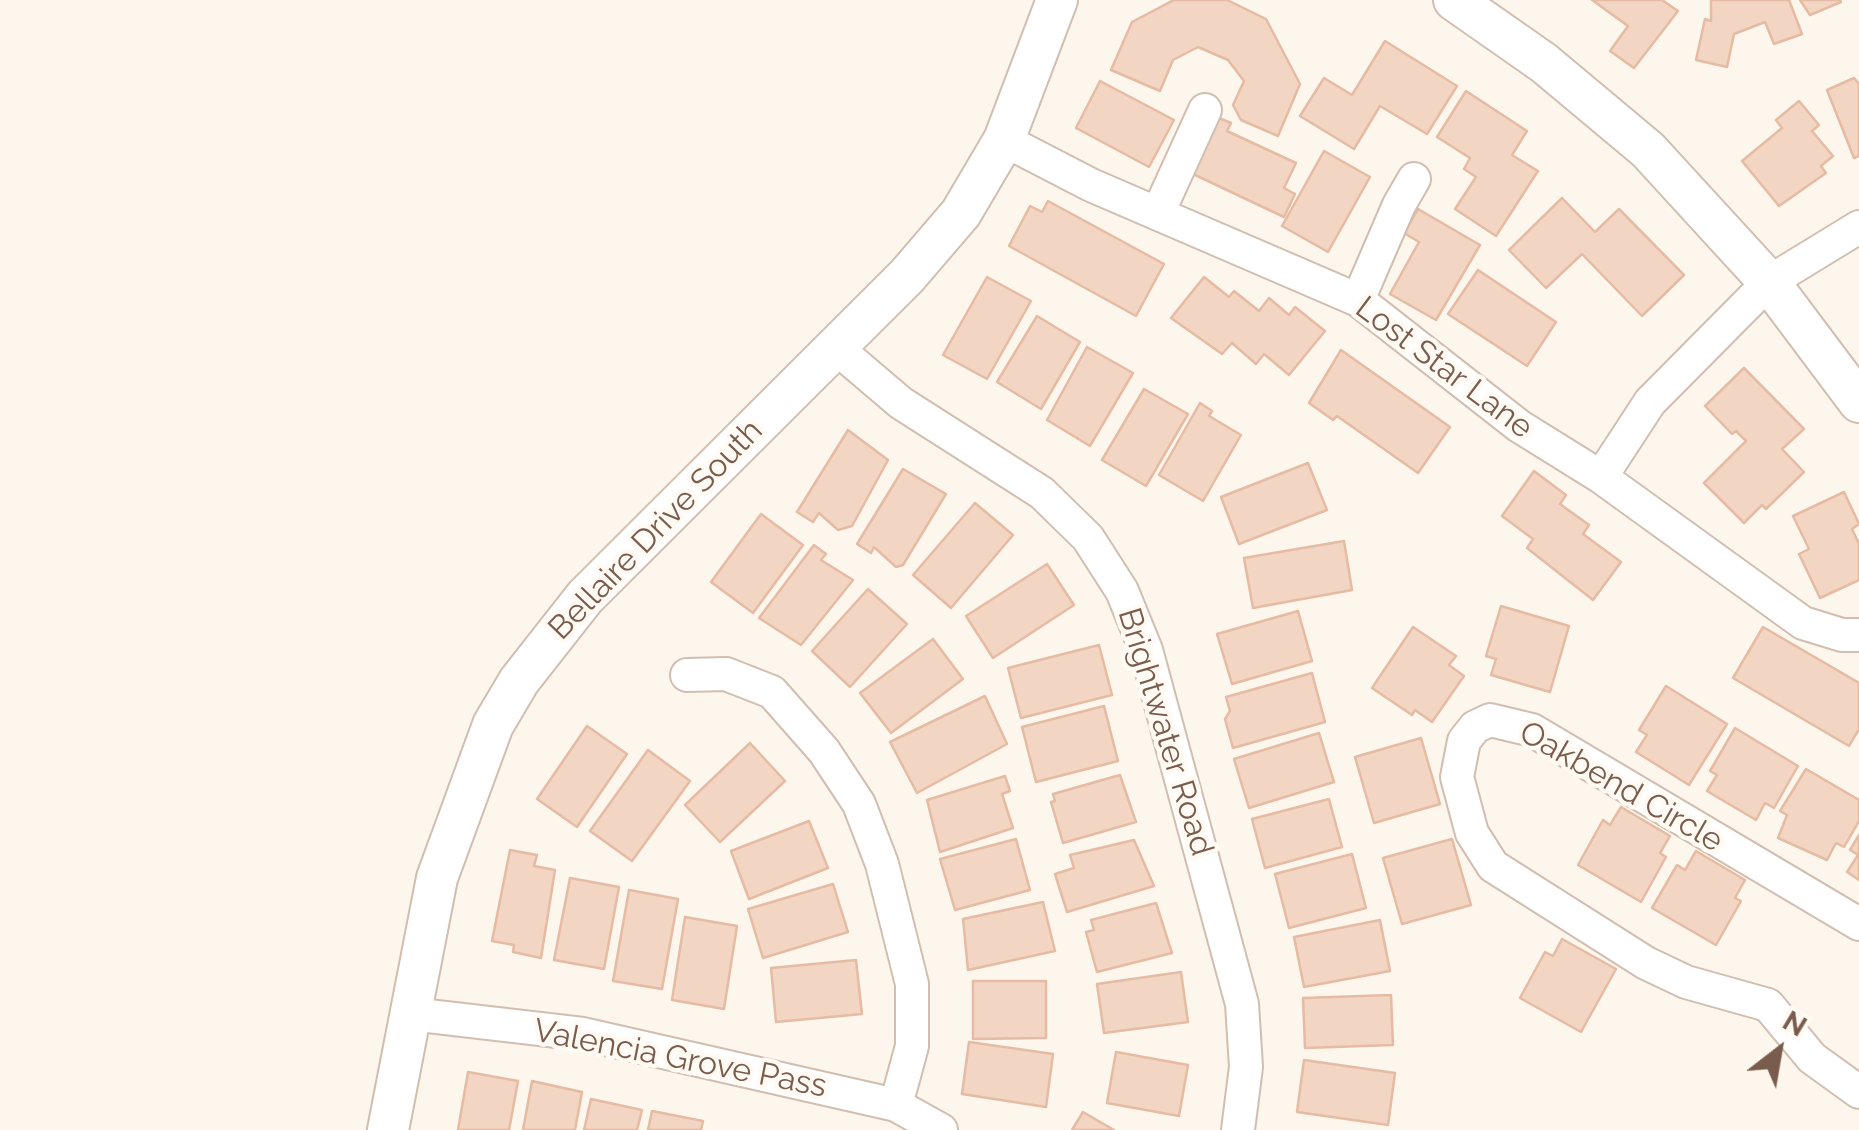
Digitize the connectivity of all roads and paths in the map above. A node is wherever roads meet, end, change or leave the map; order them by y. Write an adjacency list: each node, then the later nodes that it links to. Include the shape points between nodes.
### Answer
1 (1057, 0): 4 (street, Bellaire Drive South)
2 (1454, 0): 8 (street, via 1544,63 1648,150)
3 (1204, 110): 6 (street)
4 (1004, 140): 6 (street, Lost Star Lane); 10 (street, Bellaire Drive South, via 961,213)
5 (1414, 179): 9 (street)
6 (1158, 213): 9 (street, Lost Star Lane)
7 (1859, 226): 8 (street)
8 (1769, 282): 11 (street); 12 (street, via 1650,402)
9 (1358, 300): 12 (street, Lost Star Lane, via 1519,426)
10 (834, 346): 16 (street, Bellaire Drive South, via 585,596 519,681 493,725 451,833); 21 (street, Brightwater Road, via 901,403 1042,493 1088,538 1122,591 1146,650 1242,1004 1246,1067)
11 (1859, 402)
12 (1600, 477): 13 (street, Lost Star Lane, via 1803,623)
13 (1859, 635)
14 (687, 675): 18 (street, via 726,674 772,692 859,804 882,864 912,984 912,1046)
15 (1859, 924): 17 (street, Oakbend Circle, via 1532,730 1490,720 1464,741 1458,777 1472,833 1493,866 1646,963 1686,982 1768,1004 1812,1058)
16 (411, 1014): 18 (street, Valencia Grove Pass, via 583,1034); 19 (street, Bellaire Drive South)
17 (1859, 1092)
18 (896, 1105): 20 (street, Valencia Grove Pass)
19 (388, 1130)
20 (941, 1130)
21 (1238, 1130)

